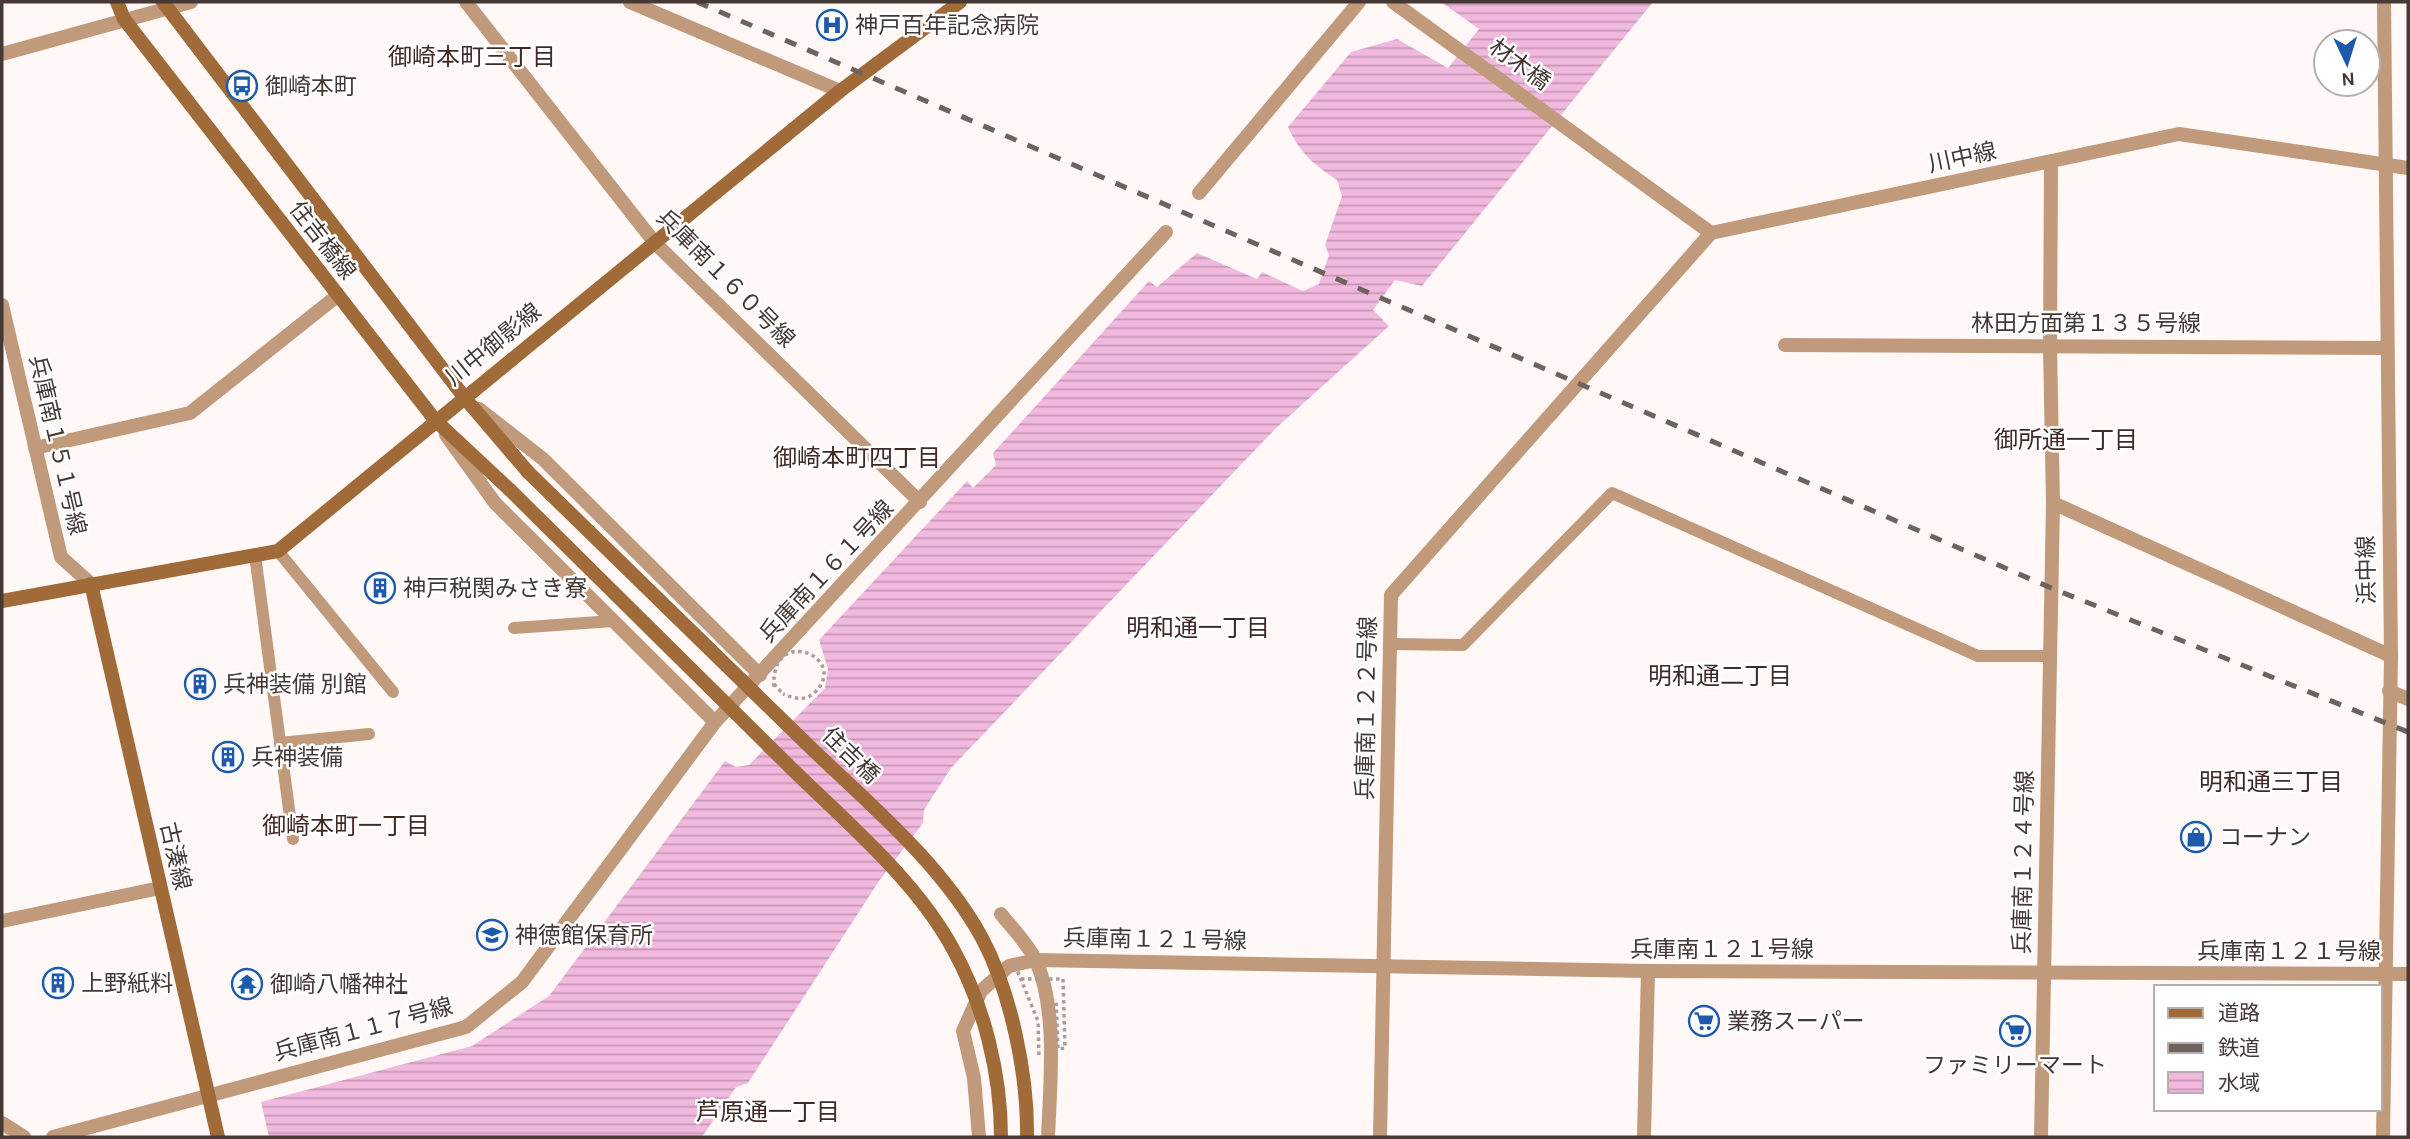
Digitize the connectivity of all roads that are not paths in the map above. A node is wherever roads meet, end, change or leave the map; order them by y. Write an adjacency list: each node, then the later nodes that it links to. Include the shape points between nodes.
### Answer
1 (117, 2): 10 (street, 住吉橋線)
2 (191, 2): 9 (street)
3 (466, 2): 19 (street, 兵庫南１６０号線)
4 (630, 2): 12 (street)
5 (960, 2): 12 (street, 川中御影線)
6 (1359, 2): 16 (street)
7 (2384, 2): 14 (street, 浜中線)
8 (1403, 4): 18 (street, 材木橋)
9 (164, 5): 10 (street); 25 (street, 住吉橋線)
10 (124, 19): 11 (street); 20 (street, 住吉橋線)
11 (2, 54)
12 (840, 90): 19 (street, 川中御影線)
13 (2051, 162): 14 (street, 川中線, via 2179,134); 18 (street, 川中線); 23 (street, 兵庫南１２４号線)
14 (2384, 163): 15 (street, 川中線); 24 (street, 浜中線)
15 (2408, 168)
16 (1199, 193)
17 (1166, 232): 29 (street, 兵庫南１６１号線)
18 (1711, 233): 37 (street, 兵庫南１２２号線, via 1391,595)
19 (655, 243): 25 (street, 川中御影線); 29 (street, 兵庫南１６０号線)
20 (337, 296): 26 (street, 住吉橋線); 27 (street, via 190,413)
21 (2, 305): 27 (street, 兵庫南１５１号線)
22 (1785, 345): 23 (street, 林田方面第１３５号線)
23 (2050, 345): 24 (street, 林田方面第１３５号線); 30 (street, 兵庫南１２４号線)
24 (2386, 348): 39 (street, 浜中線)
25 (464, 397): 26 (street, 川中御影線); 28 (street, 住吉橋線); 40 (street, via 543,459)
26 (435, 420): 31 (street, 川中御影線); 35 (street, via 495,503); 63 (street, 住吉橋線, bridge, via 863,838 919,900 953,948 976,1000 995,1071)
27 (35, 448): 33 (street, 兵庫南１５１号線, via 61,557)
28 (528, 472): 64 (street, 住吉橋, bridge, via 944,883 982,938 1004,993 1022,1069)
29 (920, 502): 40 (street, 兵庫南１６１号線)
30 (2053, 503): 38 (street, 兵庫南１２４号線); 39 (street)
31 (278, 551): 32 (street, 川中御影線); 42 (lane)
32 (255, 555): 33 (street, 川中御影線); 46 (lane)
33 (91, 584): 34 (street, 川中御影線); 48 (street, 古湊線)
34 (2, 601)
35 (613, 621): 36 (lane); 44 (street)
36 (514, 628)
37 (1390, 644): 38 (lane, via 1463,645 1612,493 1978,656); 52 (street, 兵庫南１２２号線)
38 (2049, 656): 54 (street, 兵庫南１２４号線)
39 (2391, 656): 41 (street, 浜中線)
40 (760, 675): 44 (street, 兵庫南１６１号線)
41 (2389, 691): 43 (street); 56 (street, 浜中線)
42 (394, 692)
43 (2408, 699)
44 (715, 722): 57 (street, 兵庫南１１７号線, via 522,982 466,1027)
45 (369, 734): 46 (lane)
46 (280, 743): 47 (lane)
47 (293, 839)
48 (160, 888): 50 (street); 57 (street, 古湊線)
49 (1001, 914): 51 (street)
50 (2, 921)
51 (1036, 960): 52 (street, 兵庫南１２１号線); 62 (street, 兵庫南１２１号線, via 1009,966 981,991 963,1031 974,1078); 65 (street, via 1046,998)
52 (1384, 965): 53 (street, 兵庫南１２１号線); 66 (street, 兵庫南１２２号線)
53 (1648, 971): 54 (street, 兵庫南１２１号線); 67 (street)
54 (2045, 973): 56 (street, 兵庫南１２１号線); 68 (street, 兵庫南１２４号線)
55 (2408, 974): 56 (street, 兵庫南１２１号線)
56 (2387, 975): 69 (street, 浜中線)
57 (208, 1094): 60 (street, 兵庫南１１７号線); 61 (street, 古湊線)
58 (2, 1123): 59 (street)
59 (24, 1137)
60 (54, 1137)
61 (218, 1137)
62 (979, 1137)
63 (1001, 1137)
64 (1027, 1137)
65 (1048, 1137)
66 (1380, 1137)
67 (1644, 1137)
68 (2041, 1137)
69 (2383, 1137)

